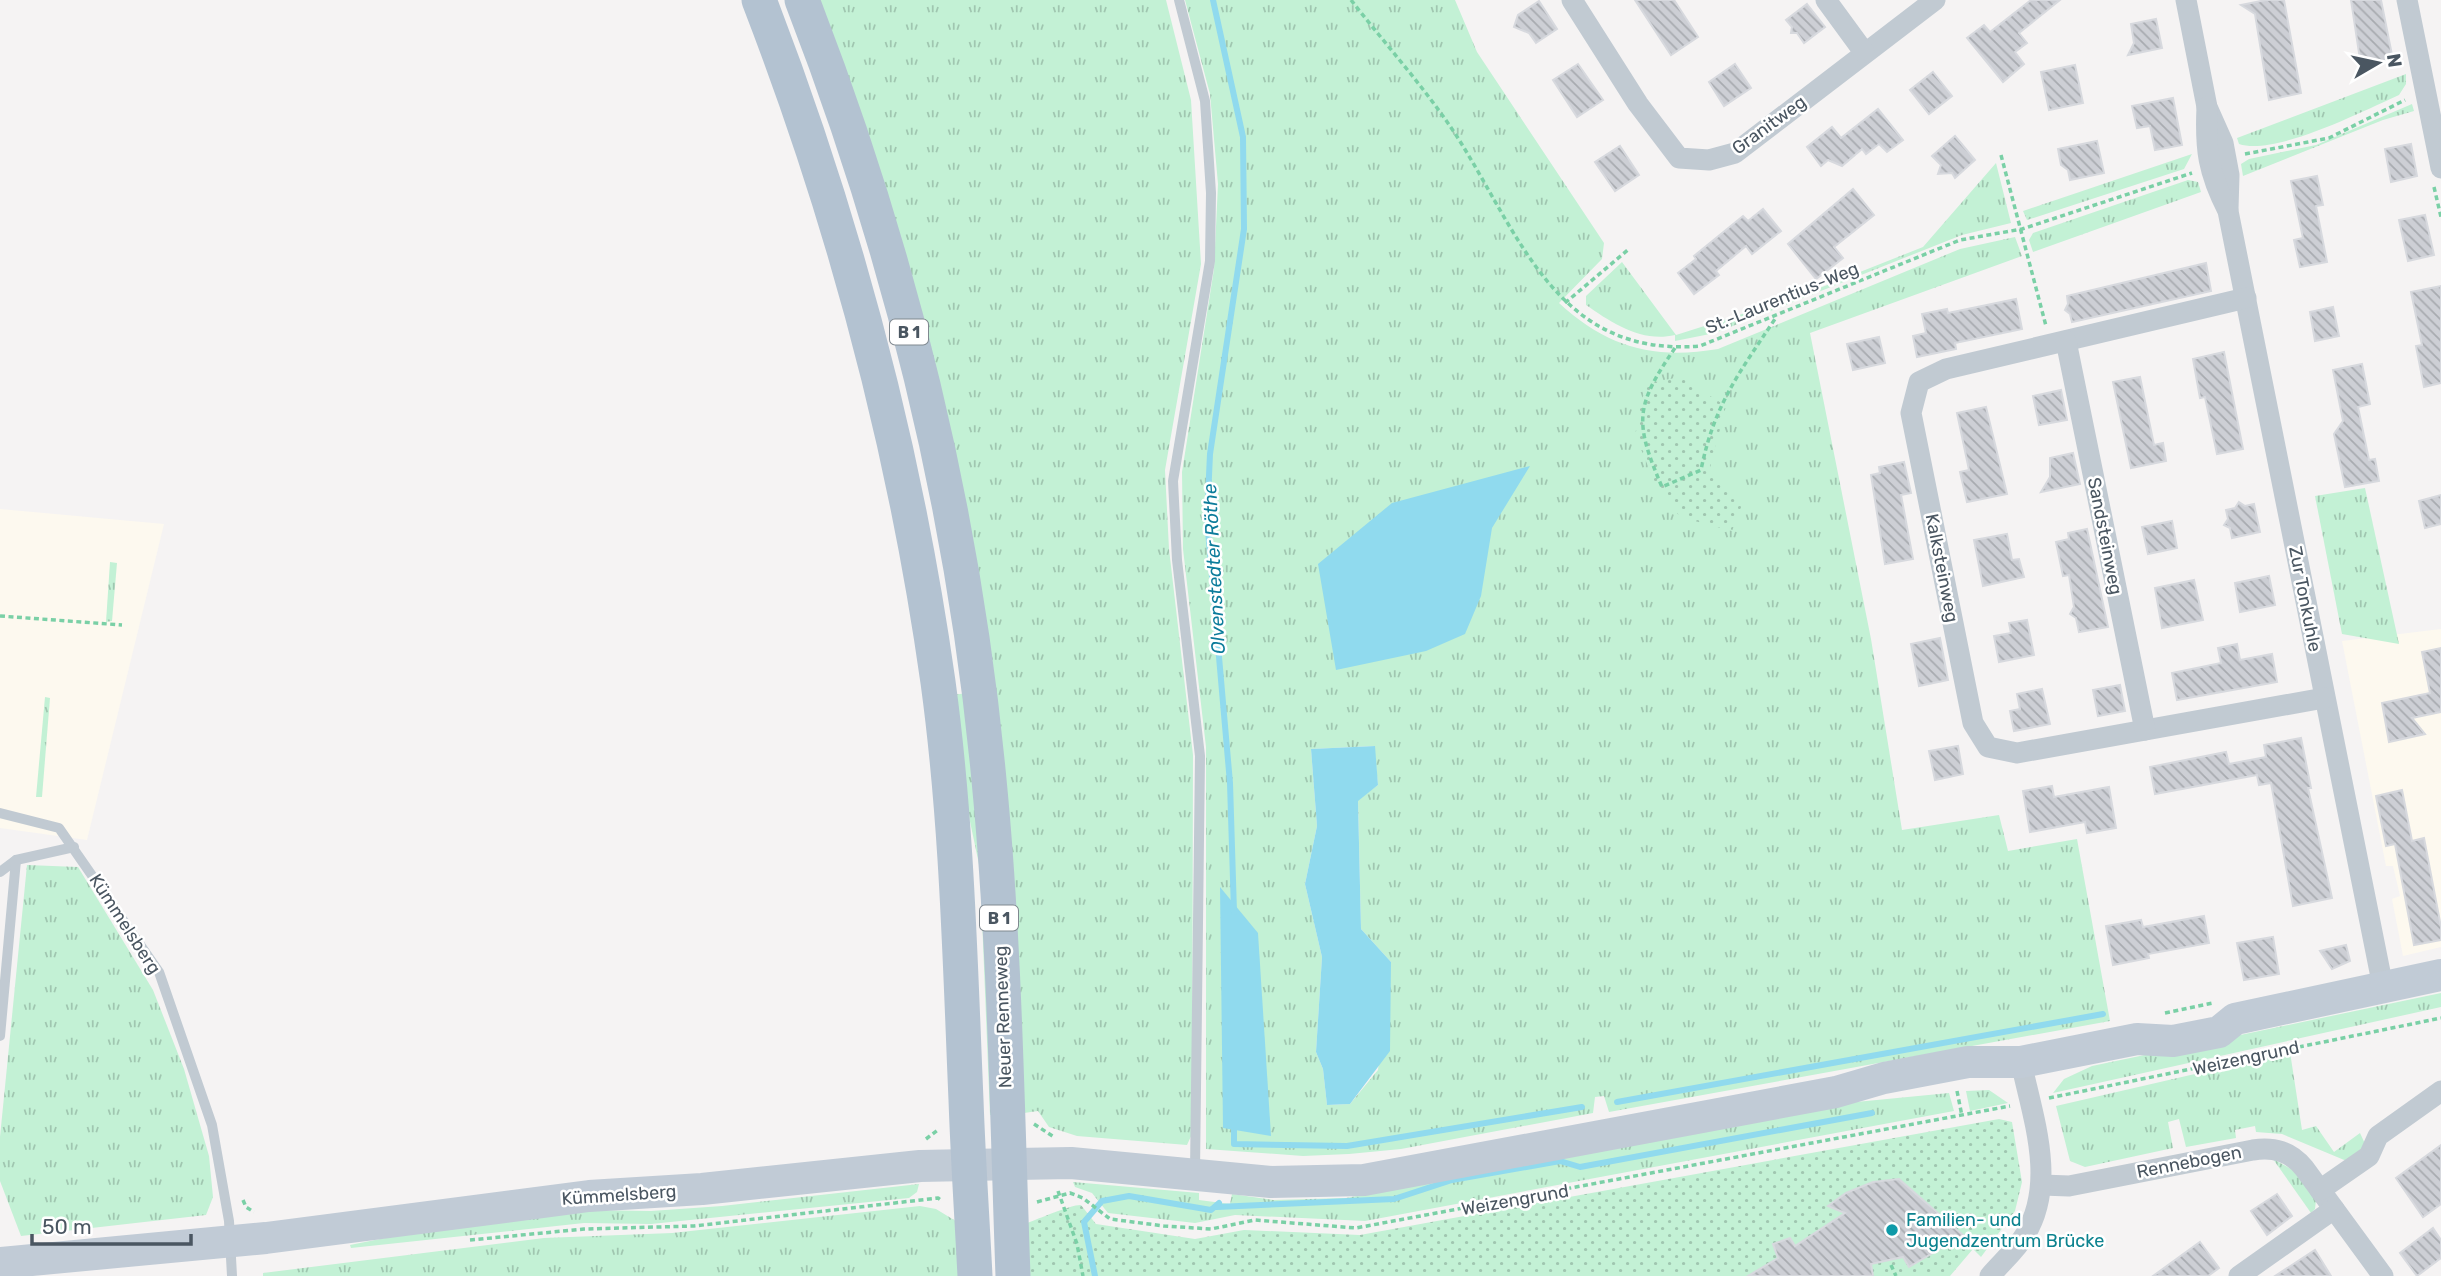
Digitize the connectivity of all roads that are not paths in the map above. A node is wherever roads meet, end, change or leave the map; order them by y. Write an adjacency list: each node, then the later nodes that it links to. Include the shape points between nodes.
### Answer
1 (759, 0): 25 (main road, B 1, via 816,158 866,326 898,457 938,685 958,900)
2 (802, 0): 24 (main road, Neuer Renneweg / B 1, via 868,187 912,341 950,508 977,674 997,873)
3 (1179, 0): 26 (lane, via 1205,101 1212,193 1210,261 1173,481 1177,560 1200,756)
4 (1572, 0): 9 (street, Granitweg, via 1638,104 1679,158 1709,160 1735,153)
5 (1826, 0): 9 (street)
6 (1935, 0): 9 (street, Granitweg)
7 (2186, 0): 11 (street, Zur Tonkuhle, via 2207,107 2205,145 2212,181 2228,211)
8 (2407, 0): 10 (street)
9 (1864, 52)
10 (2441, 167)
11 (2246, 299): 12 (street, Kalksteinweg); 13 (street, Zur Tonkuhle)
12 (2058, 343): 14 (street, Sandsteinweg); 14 (street, Kalksteinweg, via 1946,369 1919,382 1911,413 1973,723 1988,747 2017,753)
13 (2324, 698): 14 (street, Kalksteinweg); 20 (street, Zur Tonkuhle)
14 (2145, 730)
15 (4, 814): 16 (lane, Kümmelsberg, via 59,828)
16 (74, 847): 17 (lane); 30 (lane, Kümmelsberg, via 159,972 212,1125)
17 (16, 860): 18 (lane); 21 (lane)
18 (0, 872)
19 (2441, 975): 20 (main road)
20 (2383, 987): 22 (main road, via 2235,1019 2215,1012 2168,1022 2137,1039)
21 (0, 1036)
22 (2021, 1062): 26 (main road, via 1973,1082 1877,1095 1836,1092 1364,1180 1296,1183); 27 (street)
23 (2441, 1091): 28 (street, via 2378,1136 2369,1156)
24 (1009, 1163): 25 (main road, Kümmelsberg); 26 (main road, via 1070,1163); 34 (main road, Neuer Renneweg / B 1)
25 (970, 1164): 30 (main road, Kümmelsberg, via 589,1196); 33 (main road, B 1)
26 (1195, 1175)
27 (2042, 1185): 28 (street, Rennebogen, via 2069,1186 2266,1149 2297,1160); 35 (street, via 2034,1219)
28 (2320, 1190): 29 (street, Rennebogen)
29 (2334, 1209): 36 (street); 37 (street, Rennebogen)
30 (231, 1241): 31 (main road, Kümmelsberg); 32 (lane)
31 (0, 1262)
32 (232, 1276)
33 (975, 1276)
34 (1013, 1276)
35 (1990, 1276)
36 (2239, 1276)
37 (2383, 1276)

